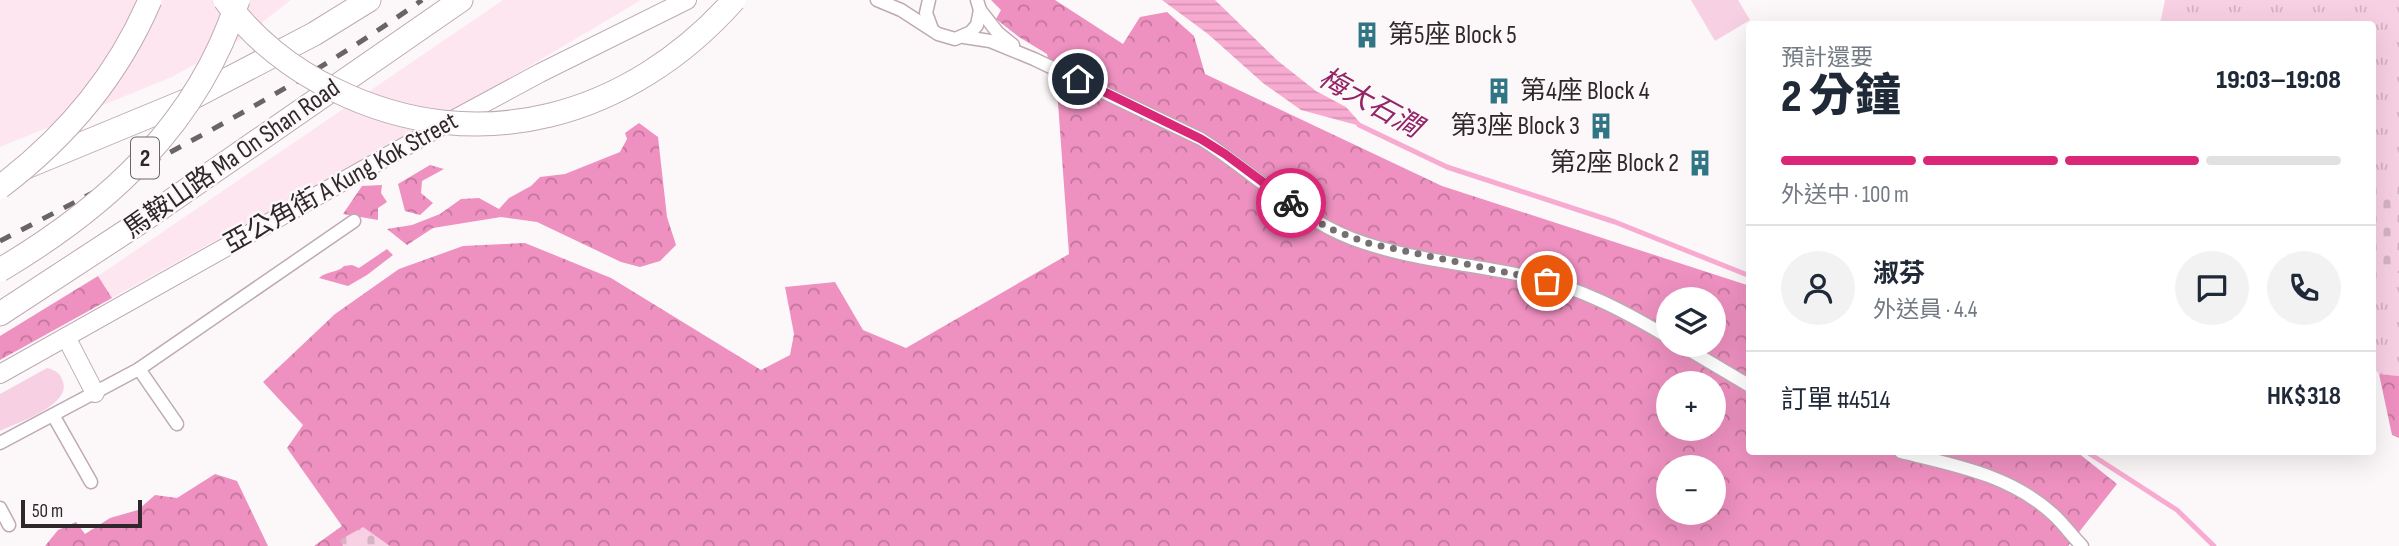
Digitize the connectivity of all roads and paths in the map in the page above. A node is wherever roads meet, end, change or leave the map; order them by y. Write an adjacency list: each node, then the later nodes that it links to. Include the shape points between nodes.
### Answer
1 (150, 0): 15 (highway, bridge, via 100,89 55,139)
2 (225, 0): 7 (highway, bridge, via 283,59 350,98 393,113 475,124 544,117 617,92 684,50)
3 (238, 0): 17 (highway, 2, bridge, via 196,91 153,149 84,215)
4 (369, 0): 14 (highway, via 188,100)
5 (461, 0): 18 (highway, 馬鞍山路 Ma On Shan Road)
6 (687, 0): 20 (main road, 亞公角街 A Kung Kok Street, via 460,116)
7 (734, 0)
8 (929, 0): 11 (street, via 927,20)
9 (888, 1): 11 (street)
10 (978, 5): 12 (street, via 977,25); 13 (street, via 998,33)
11 (938, 34): 12 (street)
12 (964, 37): 13 (street, via 990,41)
13 (1034, 59): 19 (street, via 1201,139 1341,234 1384,248 1566,287)
14 (0, 177)
15 (0, 187)
16 (354, 221): 22 (street)
17 (0, 270)
18 (0, 314)
19 (1656, 330)
20 (66, 337): 23 (main road, 亞公角街 A Kung Kok Street); 25 (main road)
21 (1701, 357): 24 (street)
22 (139, 369): 25 (street); 27 (street)
23 (0, 374)
24 (1746, 384)
25 (95, 393): 26 (street)
26 (53, 415): 28 (street); 30 (street)
27 (177, 424)
28 (0, 443)
29 (1913, 455): 33 (street, via 2005,483 2055,516)
30 (91, 482)
31 (0, 508): 32 (street)
32 (9, 525)
33 (2082, 546)

